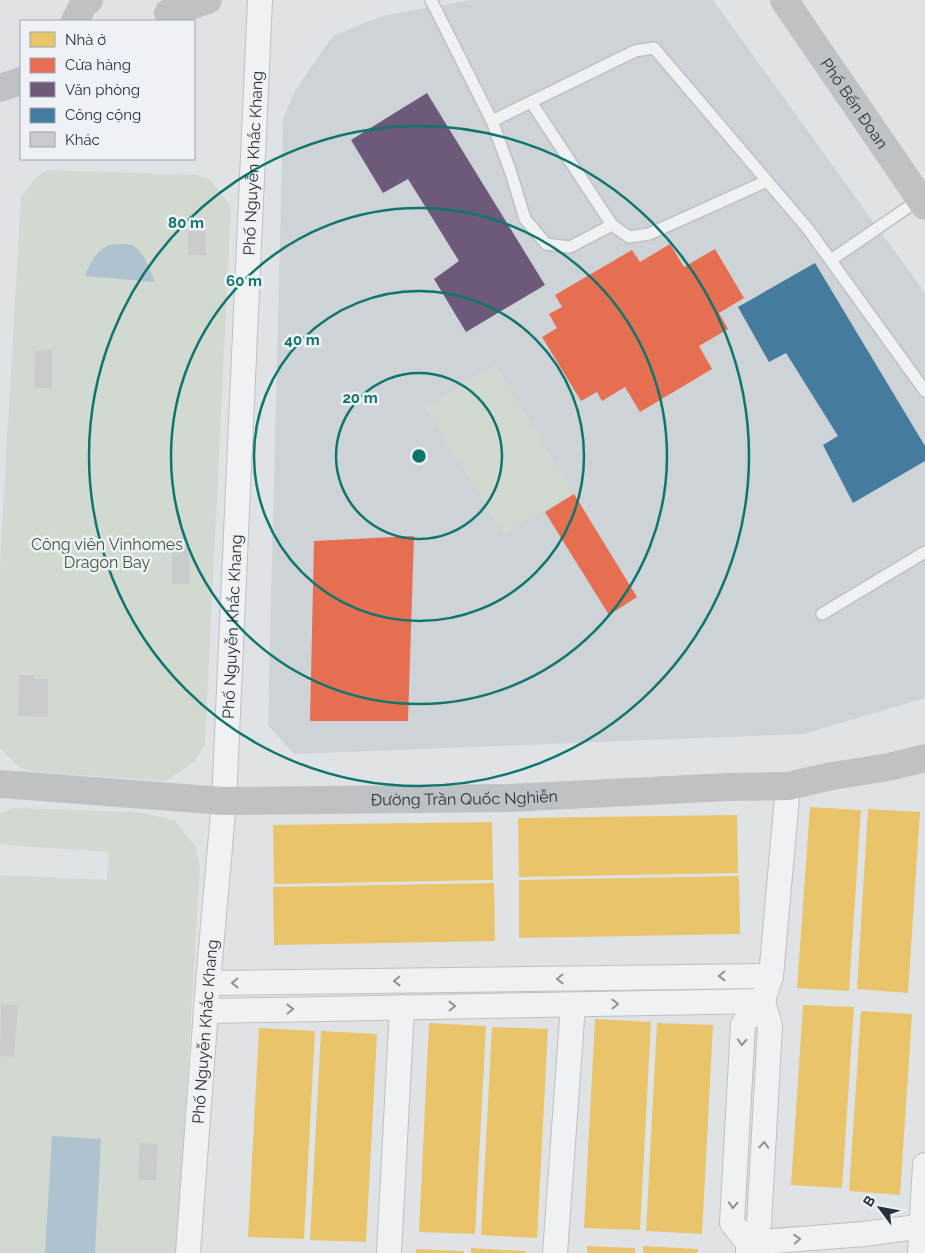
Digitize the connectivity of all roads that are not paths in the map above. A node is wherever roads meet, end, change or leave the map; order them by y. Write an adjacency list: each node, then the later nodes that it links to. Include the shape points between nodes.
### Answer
1 (89, 0): 7 (street)
2 (208, 0): 6 (street)
3 (260, 0): 22 (street, Phố Nguyễn Khắc Khang)
4 (431, 0): 11 (lane)
5 (784, 0): 13 (street, Phố Bến Đoan)
6 (166, 11)
7 (76, 20)
8 (20, 81): 9 (street)
9 (0, 88)
10 (531, 102): 11 (lane); 12 (lane, via 635,52 654,48); 14 (lane)
11 (492, 121): 14 (lane, via 525,219 546,244 570,247)
12 (767, 181): 14 (lane, via 649,234 629,237); 15 (lane)
13 (923, 202): 15 (lane)
14 (612, 225)
15 (831, 260): 16 (lane)
16 (925, 391)
17 (925, 552): 18 (lane)
18 (822, 614)
19 (925, 758): 21 (street, Đường Trần Quốc Nghiễn)
20 (0, 784): 22 (street, Đường Trần Quốc Nghiễn)
21 (788, 786): 22 (street, Đường Trần Quốc Nghiễn, via 510,798); 23 (street)
22 (224, 801): 24 (street, Phố Nguyễn Khắc Khang)
23 (771, 976): 24 (street, one-way to 24); 25 (street)
24 (208, 983): 28 (street, Phố Nguyễn Khắc Khang)
25 (763, 1001): 26 (street, one-way to 25); 31 (street, via 770,1026 760,1215)
26 (573, 1005): 27 (street, one-way to 26); 34 (street)
27 (402, 1007): 28 (street, one-way to 27); 33 (street)
28 (206, 1011): 32 (street, Phố Nguyễn Khắc Khang)
29 (925, 1166): 30 (street)
30 (923, 1226): 31 (street, one-way to 30); 35 (street)
31 (748, 1248)
32 (188, 1253)
33 (389, 1253)
34 (556, 1253)
35 (920, 1253)

